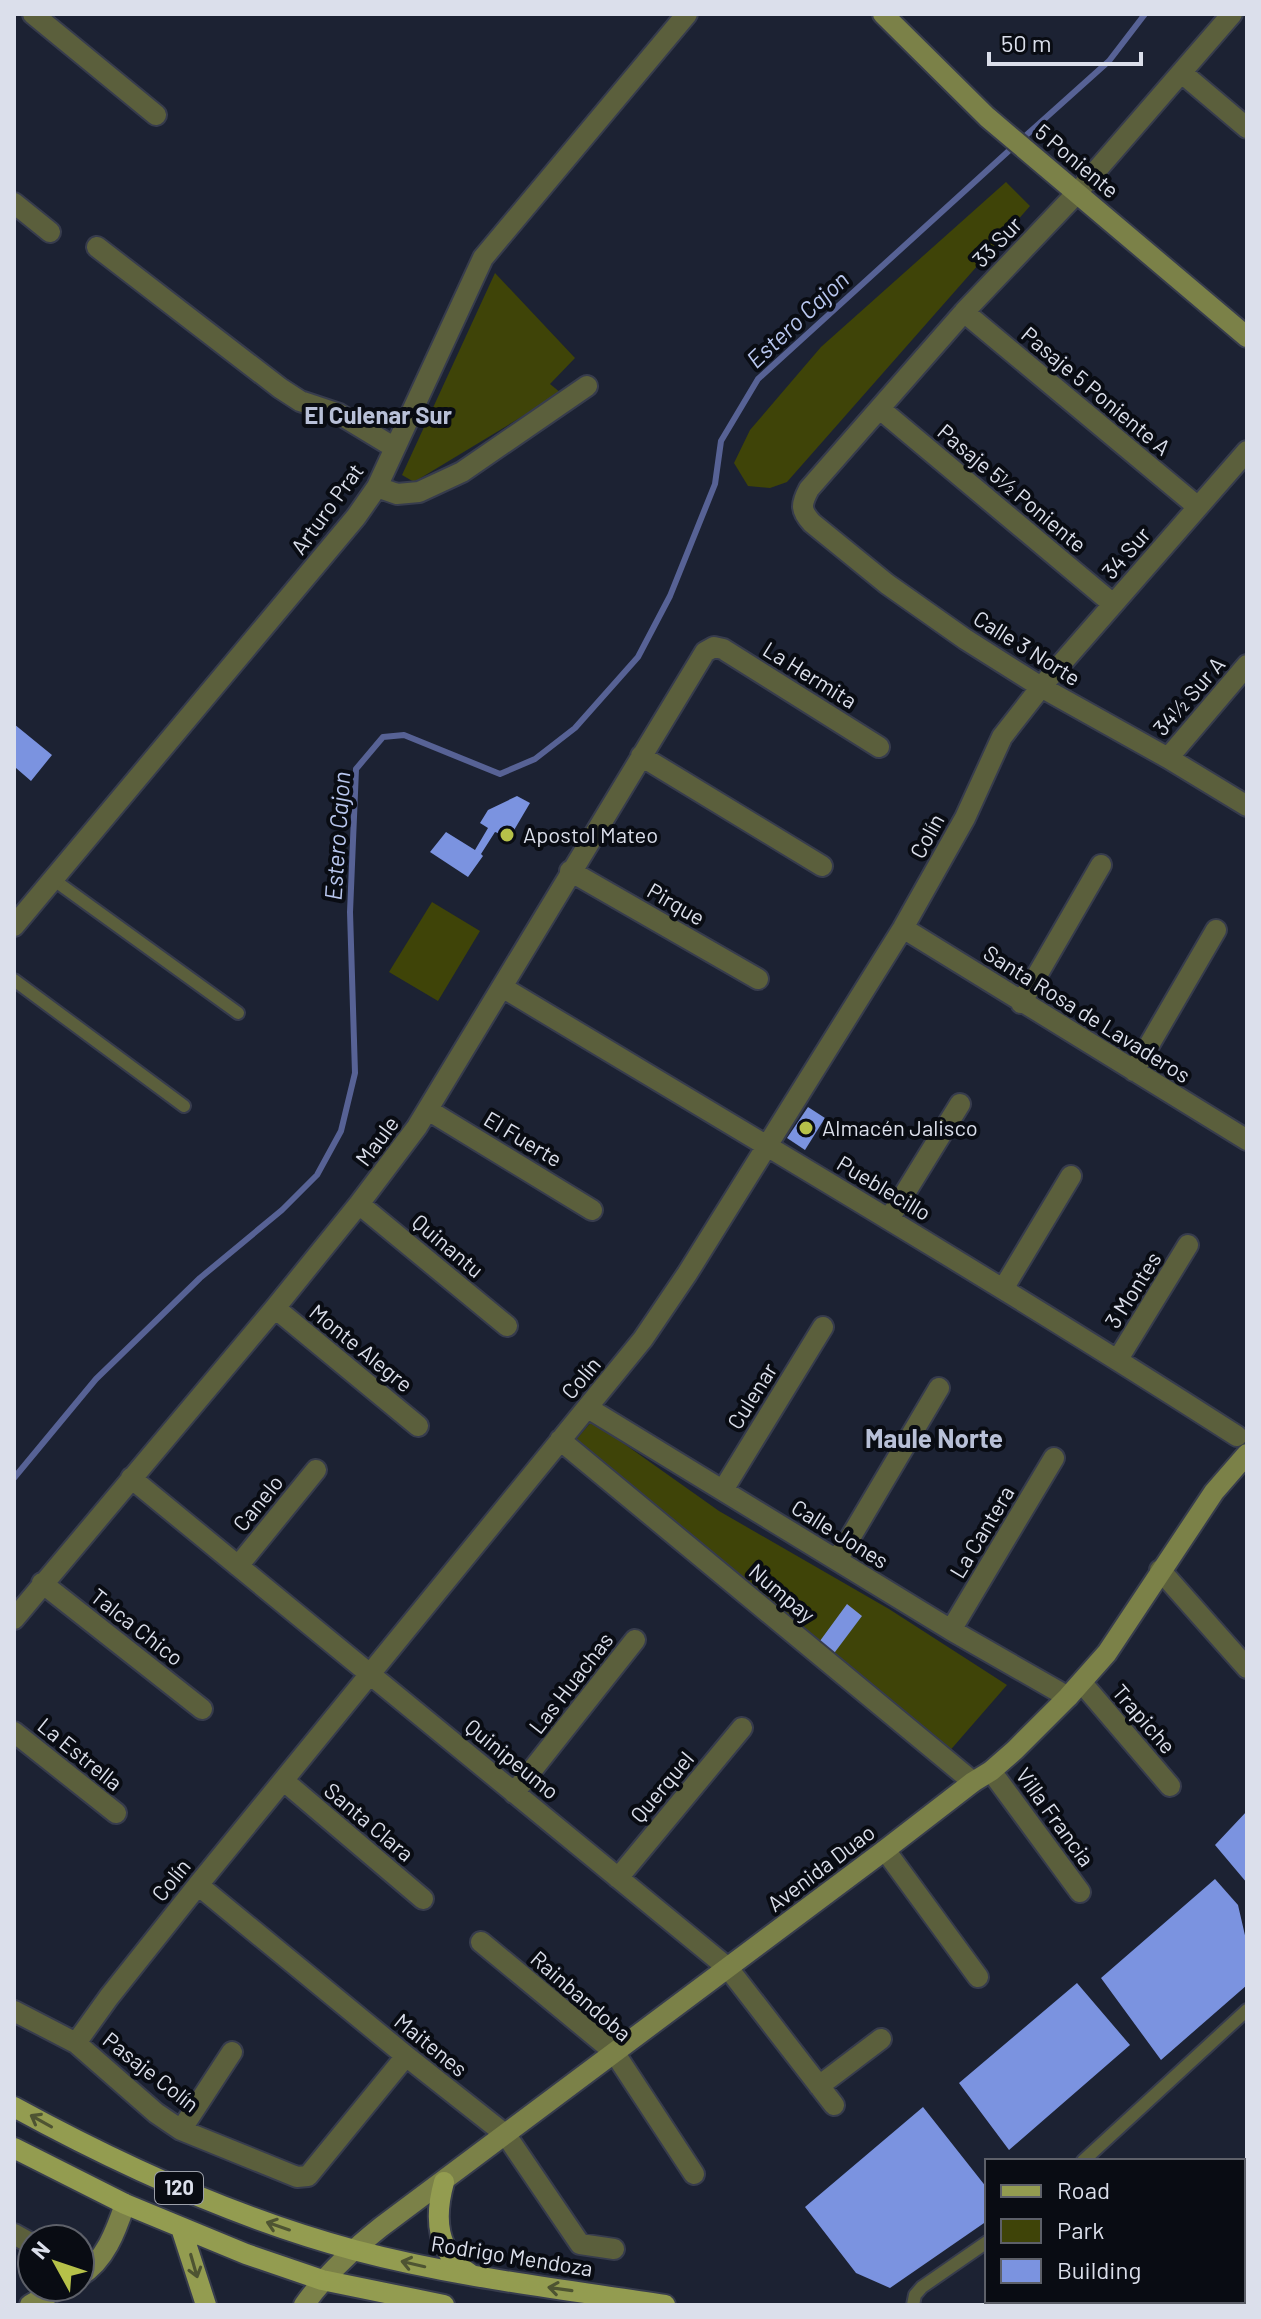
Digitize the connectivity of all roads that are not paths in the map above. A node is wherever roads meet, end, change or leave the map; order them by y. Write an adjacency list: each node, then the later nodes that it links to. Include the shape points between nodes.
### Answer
1 (33, 14): 6 (street)
2 (687, 14): 16 (street, Arturo Prat, via 483,258)
3 (883, 14): 8 (street, 5 Poniente, via 987,117)
4 (1232, 14): 5 (street, 33 Sur)
5 (1182, 73): 7 (street); 8 (street, 33 Sur)
6 (156, 115)
7 (1247, 128)
8 (1076, 194): 12 (street, 33 Sur); 13 (street, 5 Poniente)
9 (14, 203): 10 (street)
10 (50, 232)
11 (97, 247): 16 (street, via 280,388 339,414)
12 (964, 312): 15 (street, 33 Sur); 20 (street, Pasaje 5 Poniente A)
13 (1247, 337)
14 (587, 386): 18 (street, via 462,472 419,492 397,494)
15 (880, 409): 19 (street, 33 Sur, via 809,489); 21 (street, Pasaje 5½ Poniente)
16 (395, 448): 18 (street, Arturo Prat)
17 (1247, 451): 20 (street, 34 Sur)
18 (377, 487): 32 (street, Arturo Prat)
19 (803, 506): 24 (street, Calle 3 Norte, via 812,523 887,584)
20 (1198, 507): 21 (street, 34 Sur)
21 (1113, 604): 24 (street, 34 Sur)
22 (714, 647): 25 (street, La Hermita); 26 (street, Maule, via 705,652)
23 (1247, 665): 27 (street, 34½ Sur A)
24 (1041, 687): 27 (street, Calle 3 Norte); 34 (street, Colín, via 998,744 965,818)
25 (879, 747)
26 (641, 756): 30 (street); 31 (street, Maule)
27 (1168, 758): 28 (street, Calle 3 Norte)
28 (1247, 806)
29 (1101, 865): 39 (street)
30 (822, 866)
31 (570, 871): 36 (street, Pirque); 38 (street, Maule)
32 (54, 880): 33 (street, Arturo Prat); 40 (lane)
33 (14, 926)
34 (903, 928): 39 (street, Santa Rosa de Lavaderos); 46 (street, Colín)
35 (1216, 930): 41 (street)
36 (758, 979)
37 (14, 980): 43 (lane)
38 (502, 987): 44 (street, Maule); 46 (street, Pueblecillo)
39 (1021, 1003): 41 (street, Santa Rosa de Lavaderos)
40 (238, 1013)
41 (1134, 1071): 45 (street, Santa Rosa de Lavaderos)
42 (960, 1104): 50 (street)
43 (184, 1106)
44 (428, 1110): 48 (street, Maule); 49 (street, El Fuerte)
45 (1247, 1140)
46 (767, 1147): 50 (street, Pueblecillo); 58 (street, Colín, via 666,1307)
47 (1071, 1176): 52 (street)
48 (359, 1204): 53 (street, Maule); 54 (street, Quinantu)
49 (592, 1210)
50 (889, 1219): 52 (street, Pueblecillo)
51 (1188, 1245): 56 (street, 3 Montes)
52 (1003, 1289): 56 (street, Pueblecillo)
53 (275, 1308): 59 (street, Monte Alegre); 64 (street, Maule)
54 (507, 1326)
55 (823, 1327): 65 (street, Culenar)
56 (1118, 1359): 61 (street, Pueblecillo)
57 (939, 1388): 66 (street)
58 (588, 1408): 60 (street, Colín); 65 (street, Calle Jones)
59 (418, 1426)
60 (560, 1440): 74 (street, Colín); 81 (street, Numpay)
61 (1244, 1446): 68 (street, Avenida Duao)
62 (1054, 1458): 71 (street, La Cantera)
63 (316, 1470): 67 (street, Canelo)
64 (131, 1478): 67 (street, Quinipeumo); 69 (street, Maule)
65 (723, 1490): 66 (street, Calle Jones)
66 (837, 1560): 71 (street, Calle Jones)
67 (238, 1566): 74 (street, Quinipeumo)
68 (1160, 1570): 73 (street); 75 (street, Avenida Duao, via 1118,1638)
69 (42, 1583): 70 (street, Maule); 76 (street, Talca Chico)
70 (14, 1619)
71 (951, 1630): 75 (street, Calle Jones)
72 (635, 1640): 83 (street, Las Huachas)
73 (1247, 1668)
74 (370, 1675): 80 (street, Colín); 83 (street, Quinipeumo)
75 (1075, 1690): 79 (street, Avenida Duao); 82 (street, Trapiche)
76 (202, 1709)
77 (742, 1728): 86 (street, Querquel)
78 (14, 1732): 84 (street, La Estrella)
79 (991, 1771): 81 (street, Avenida Duao); 88 (street, Villa Francia)
80 (284, 1781): 87 (street, Colín); 89 (street, Santa Clara)
81 (973, 1782): 85 (street, Avenida Duao)
82 (1170, 1786)
83 (514, 1793): 86 (street, Quinipeumo)
84 (116, 1813)
85 (885, 1850): 91 (street, Avenida Duao); 92 (street)
86 (618, 1878): 91 (street, Quinipeumo)
87 (198, 1885): 96 (street, Colín); 99 (street, Maitenes)
88 (1080, 1892)
89 (423, 1899)
90 (481, 1942): 98 (street, Rainbandoba)
91 (728, 1968): 98 (street, Avenida Duao); 100 (street, Quinipeumo)
92 (978, 1977)
93 (1247, 2010): 106 (lane)
94 (14, 2011): 96 (street, Pasaje Colín)
95 (881, 2039): 100 (street)
96 (76, 2043): 103 (street, Pasaje Colín)
97 (232, 2052): 103 (street)
98 (614, 2052): 104 (street, Avenida Duao); 107 (street, Rainbandoba)
99 (406, 2056): 103 (street, Pasaje Colín, via 308,2176 297,2177); 104 (street, Maitenes)
100 (819, 2086): 101 (street, Quinipeumo)
101 (834, 2105)
102 (14, 2107): 112 (main road, 120, one-way to 102, via 177,2187)
103 (181, 2130)
104 (506, 2135): 108 (street, Avenida Duao); 113 (street, Maitenes, via 576,2240)
105 (14, 2148): 109 (main road, 120)
106 (1085, 2159)
107 (694, 2174)
108 (444, 2182): 112 (street, Avenida Duao); 115 (main road, via 438,2230 448,2253)
109 (125, 2204): 110 (main road, 120); 114 (street)
110 (181, 2228): 116 (main road, 120); 118 (main road, one-way to 118)
111 (985, 2243): 123 (lane, via 922,2287)
112 (353, 2249): 115 (main road, Rodrigo Mendoza / 120, one-way to 112); 116 (street, Avenida Duao)
113 (614, 2249)
114 (96, 2264)
115 (473, 2277): 122 (main road, Rodrigo Mendoza / 120, one-way to 115)
116 (322, 2280): 117 (main road, 120); 119 (street, Avenida Duao)
117 (396, 2296): 120 (main road); 121 (main road, 120)
118 (206, 2305)
119 (304, 2305)
120 (356, 2305)
121 (444, 2305)
122 (665, 2305)
123 (913, 2305)

